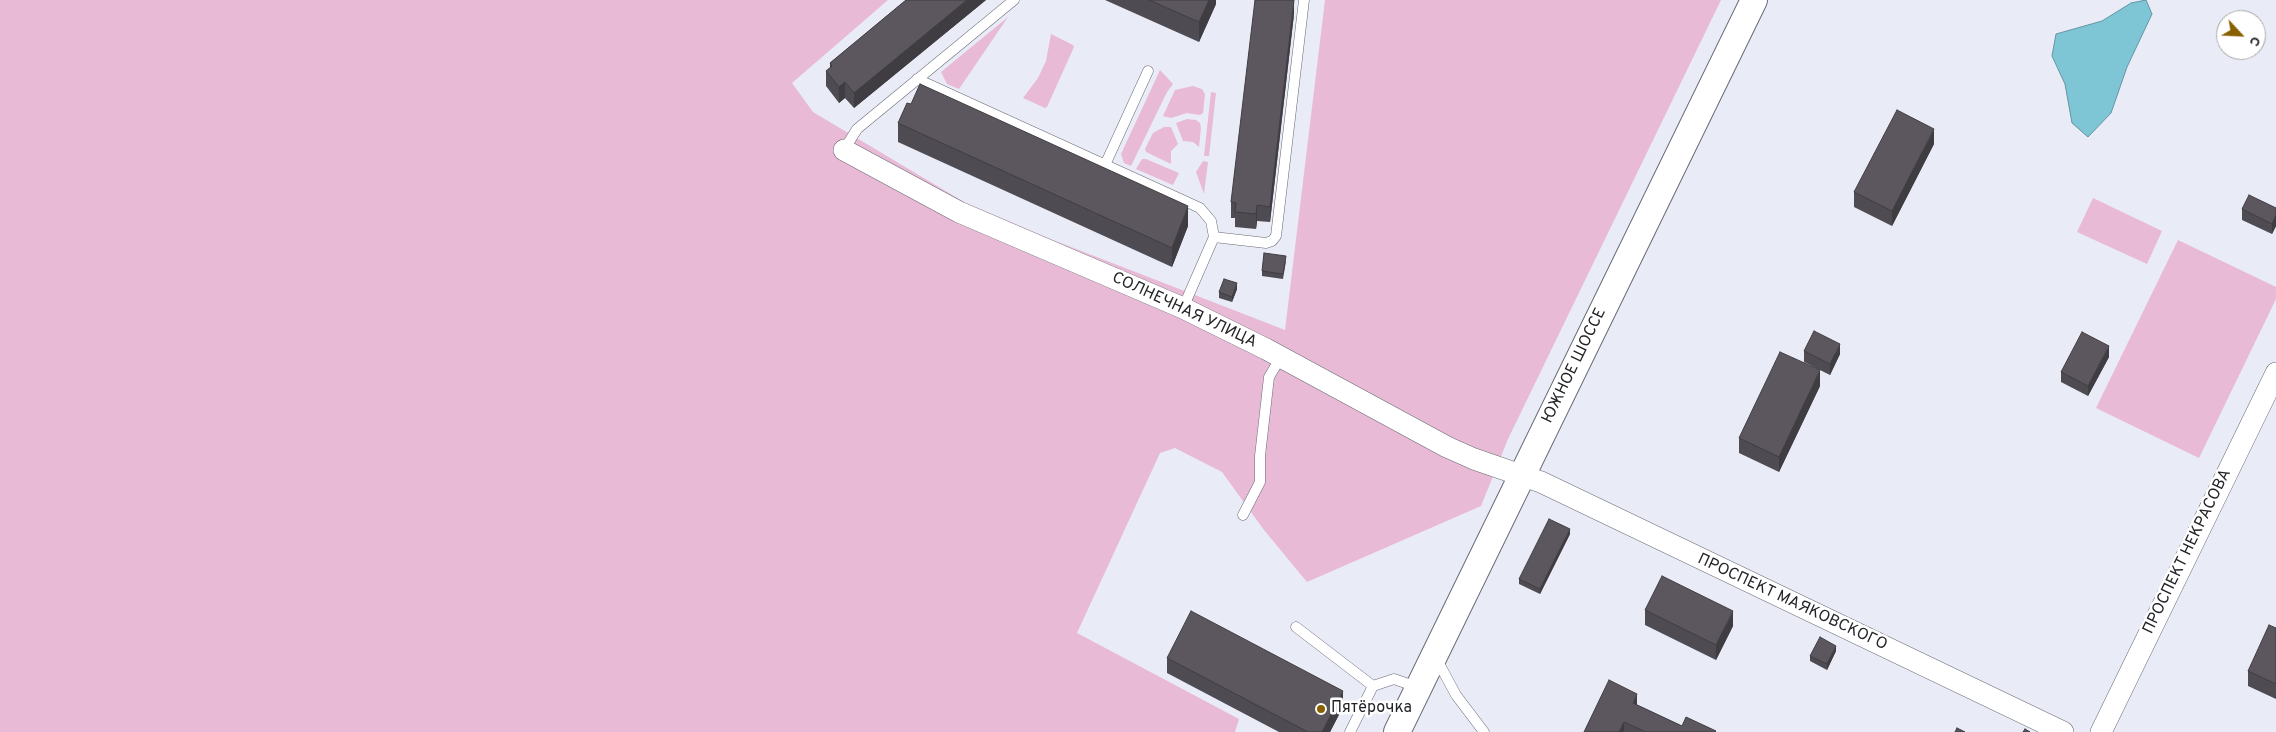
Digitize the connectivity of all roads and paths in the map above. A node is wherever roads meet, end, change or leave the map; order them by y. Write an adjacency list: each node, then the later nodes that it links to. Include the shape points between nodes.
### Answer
1 (1014, 0): 5 (lane)
2 (1304, 0): 8 (lane, via 1276,236 1272,242 1266,243)
3 (1754, 0): 12 (street, ЮЖНОЕ ШОССЕ)
4 (1148, 71): 7 (lane)
5 (918, 79): 6 (lane, via 856,129); 7 (lane)
6 (844, 150): 9 (street, СОЛНЕЧНАЯ УЛИЦА, via 959,212)
7 (1105, 165): 8 (lane, via 1200,208 1211,221)
8 (1214, 237): 9 (lane)
9 (1183, 308): 10 (street, СОЛНЕЧНАЯ УЛИЦА)
10 (1281, 357): 12 (street, СОЛНЕЧНАЯ УЛИЦА, via 1447,447); 13 (lane, via 1269,377 1260,482)
11 (2276, 373): 22 (street, ПРОСПЕКТ НЕКРАСОВА)
12 (1522, 474): 15 (street, ЮЖНОЕ ШОССЕ); 21 (street, ПРОСПЕКТ МАЯКОВСКОГО)
13 (1243, 515)
14 (1296, 627): 16 (lane)
15 (1434, 655): 17 (street, ЮЖНОЕ ШОССЕ); 20 (lane, via 1456,695)
16 (1373, 686): 17 (lane, via 1394,679); 18 (lane)
17 (1418, 688): 19 (street, ЮЖНОЕ ШОССЕ)
18 (1350, 732)
19 (1397, 732)
20 (1484, 732)
21 (2063, 732)
22 (2101, 732)

